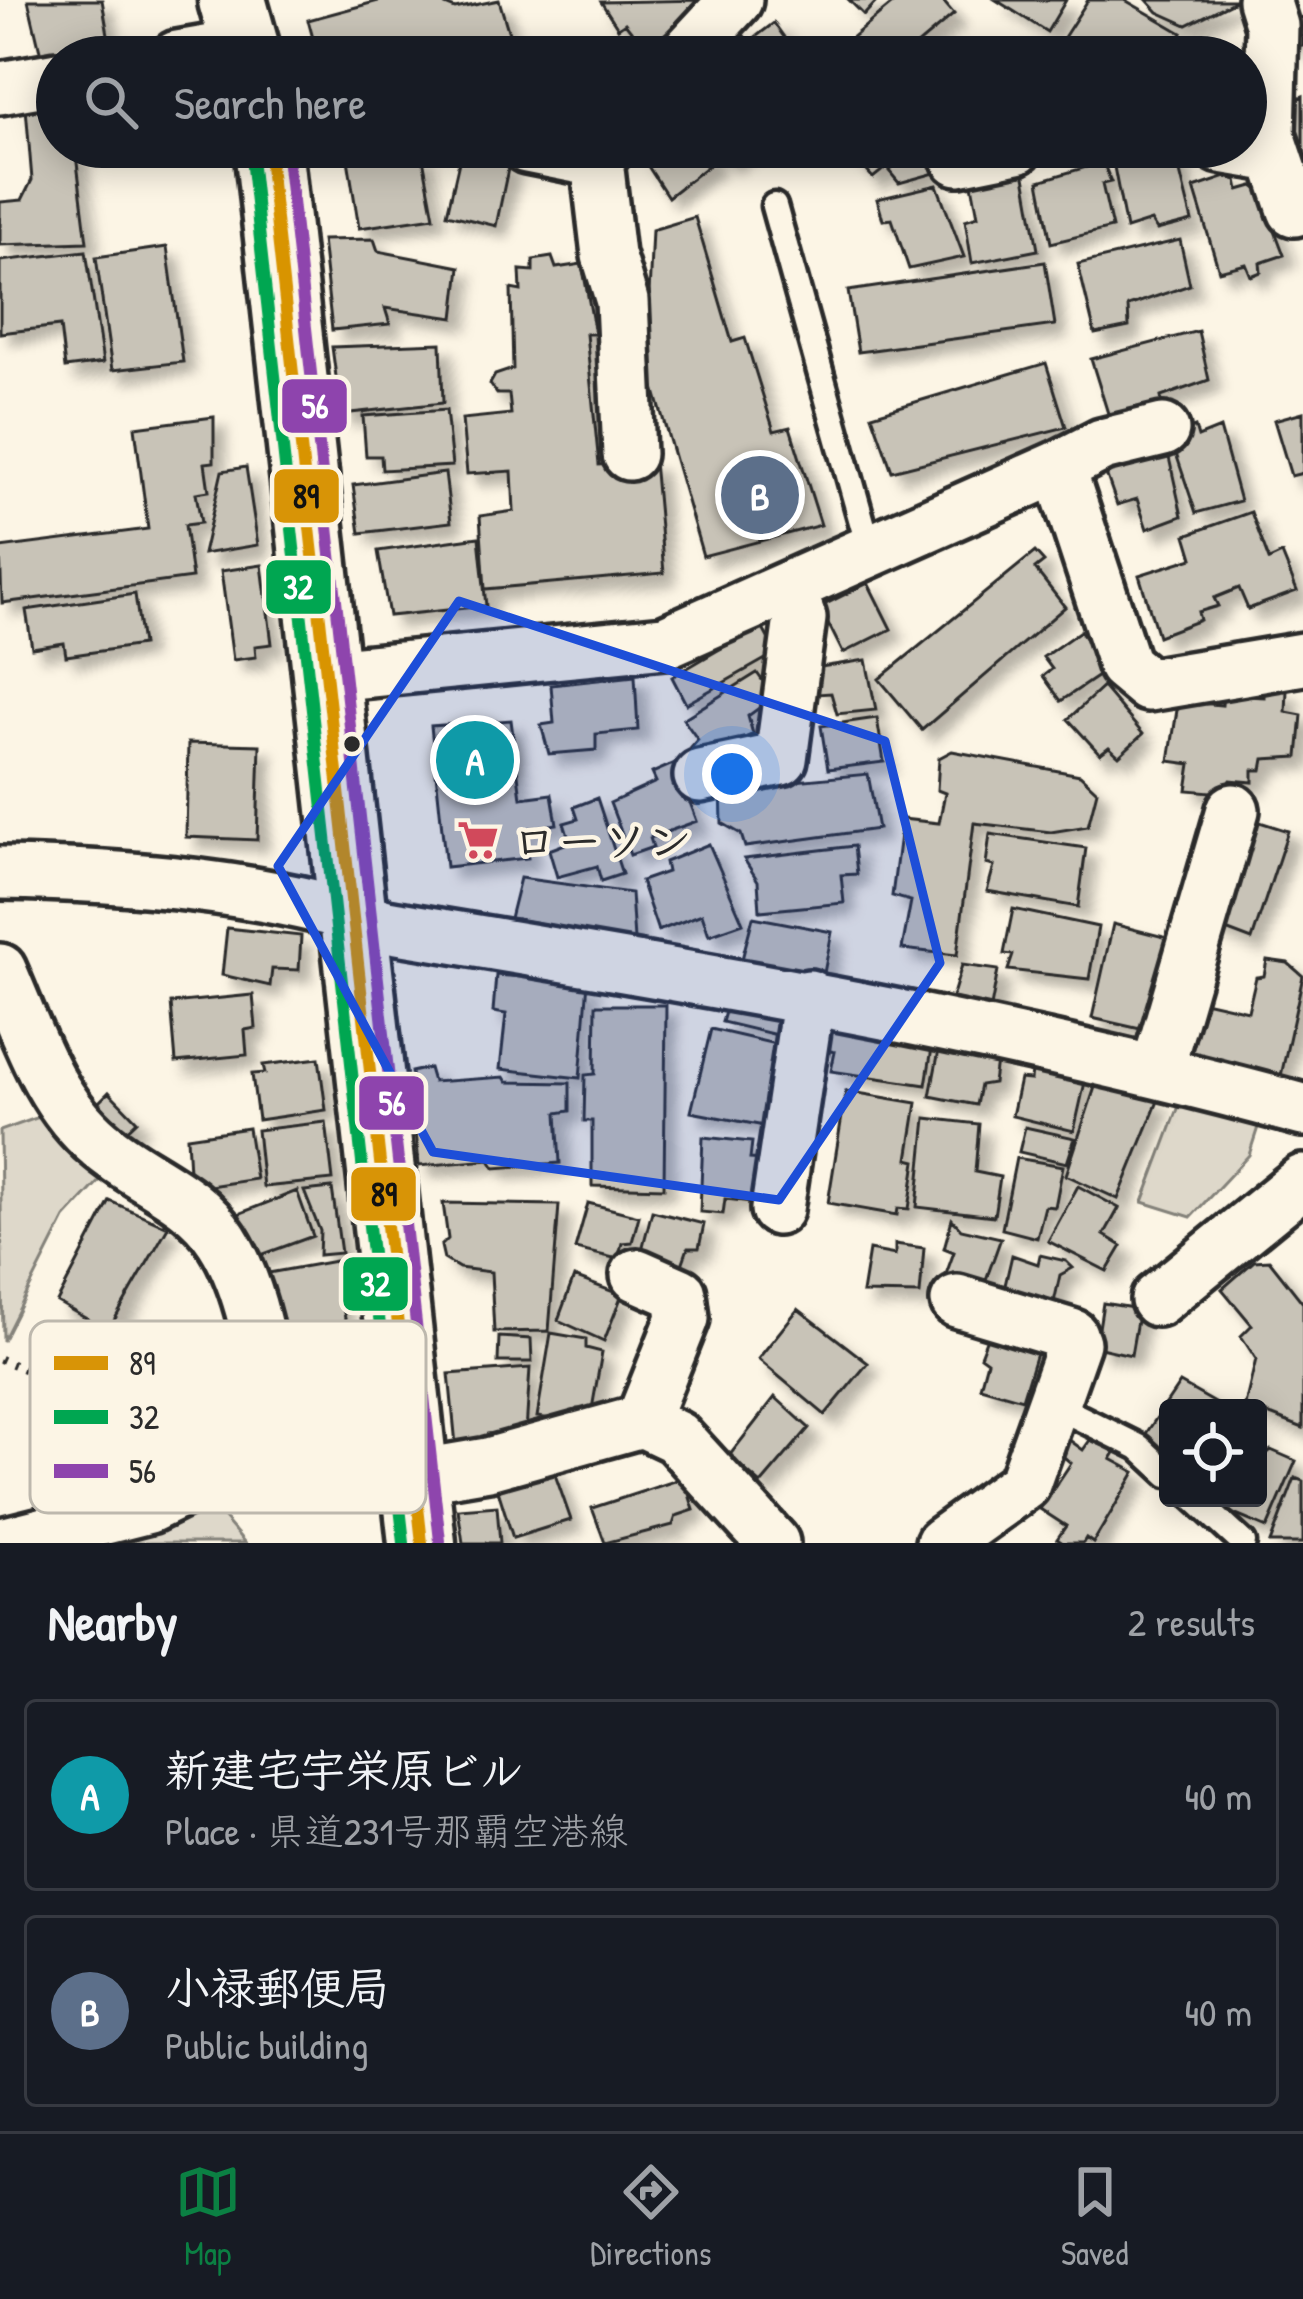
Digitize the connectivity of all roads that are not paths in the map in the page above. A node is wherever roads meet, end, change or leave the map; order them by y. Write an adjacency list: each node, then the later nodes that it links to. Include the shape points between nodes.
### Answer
1 (736, 0): 3 (street)
2 (1264, 0): 7 (street)
3 (703, 36)
4 (36, 82): 5 (street)
5 (0, 88)
6 (1267, 155): 7 (street)
7 (1276, 156): 11 (street, via 1294,210)
8 (270, 168): 18 (main road)
9 (604, 168): 13 (street, via 608,255 622,301)
10 (774, 206): 15 (lane)
11 (1303, 207)
12 (1163, 430): 14 (street, via 1102,445)
13 (628, 454)
14 (1059, 467): 15 (street); 17 (street, via 1124,665 1148,685)
15 (870, 551): 16 (street)
16 (789, 587): 18 (street, via 664,642); 19 (street, via 800,618 781,759)
17 (1303, 659)
18 (330, 676): 22 (main road)
19 (700, 776)
20 (1233, 810): 25 (street)
21 (1, 867): 22 (street, via 319,903)
22 (355, 916): 24 (street); 33 (main road)
23 (0, 970): 32 (street, via 57,1098 100,1144 185,1198 225,1244)
24 (809, 996): 25 (street); 28 (street)
25 (1157, 1070): 26 (street)
26 (1303, 1110)
27 (1303, 1181): 30 (street)
28 (777, 1209)
29 (638, 1275): 35 (street, via 680,1294 683,1318)
30 (1157, 1300)
31 (957, 1301): 34 (street, via 1071,1335)
32 (250, 1321)
33 (400, 1321)
34 (1054, 1405): 37 (lane); 44 (street, via 1024,1484)
35 (642, 1421): 36 (street, via 488,1464); 43 (street, via 676,1437)
36 (426, 1453)
37 (1159, 1466)
38 (1204, 1507): 45 (lane)
39 (125, 1513): 41 (street)
40 (419, 1513): 42 (main road)
41 (6, 1543)
42 (422, 1543)
43 (773, 1543)
44 (942, 1543)
45 (1243, 1543)

